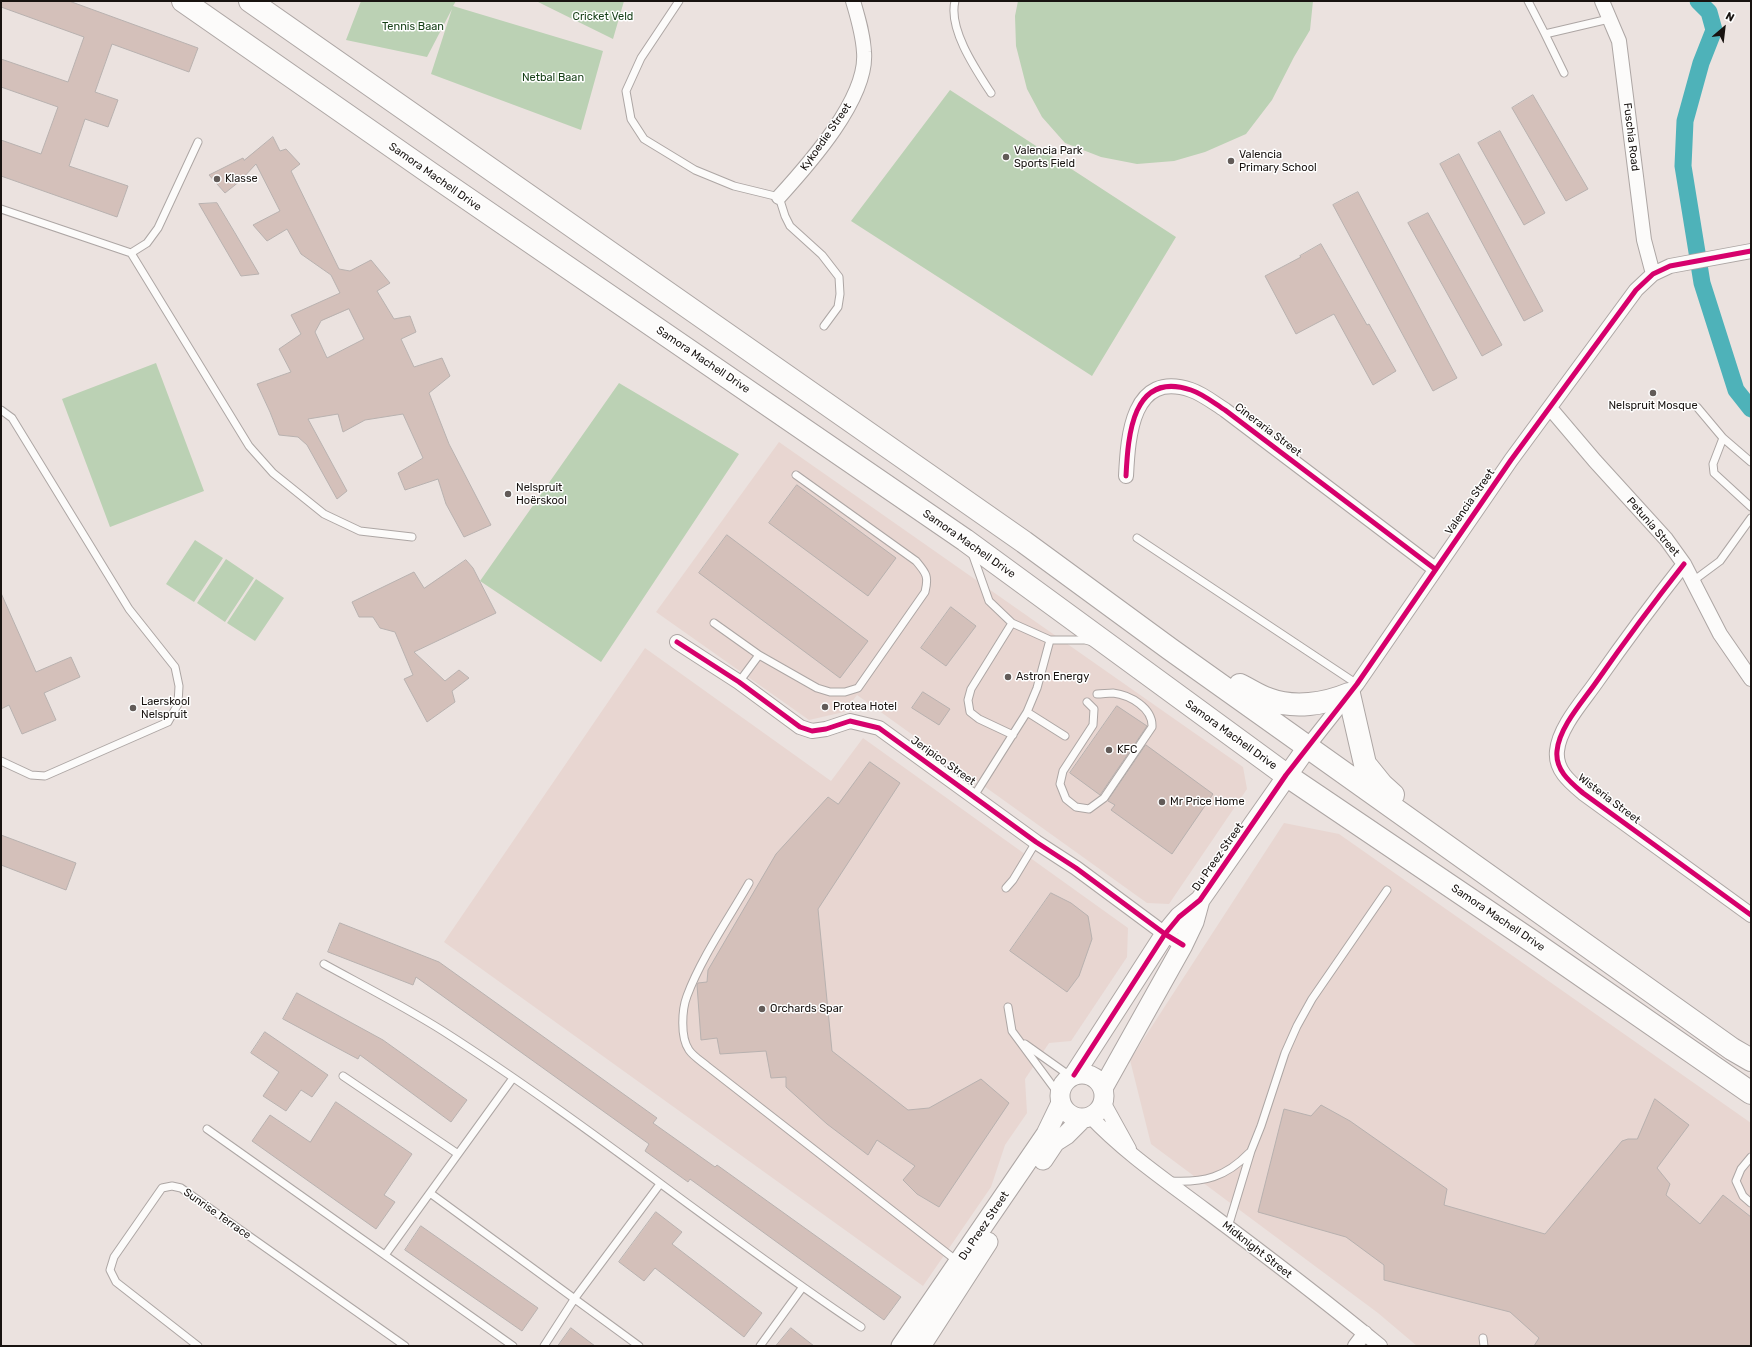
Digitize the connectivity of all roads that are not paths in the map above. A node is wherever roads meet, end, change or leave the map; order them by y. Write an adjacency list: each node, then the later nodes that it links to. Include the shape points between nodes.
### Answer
1 (184, 1): 30 (main road, Samora Machell Drive, via 436,178)
2 (250, 1): 39 (main road, via 1024,542)
3 (679, 1): 13 (lane, via 641,58 626,91 631,119 644,139 695,170 734,186)
4 (852, 1): 13 (street, Kykoedie Street, via 860,25 864,53 860,82 846,113)
5 (955, 1): 11 (lane, via 955,22 970,61)
6 (1528, 1): 9 (lane)
7 (1602, 1): 8 (street, Fuschia Road)
8 (1609, 19): 9 (lane); 17 (street, Fuschia Road, via 1619,41 1644,240)
9 (1545, 34): 10 (lane)
10 (1564, 73)
11 (991, 93)
12 (198, 142): 16 (lane, via 158,228 147,243)
13 (779, 197): 18 (lane, via 790,226 822,255 838,277 838,307)
14 (1, 209): 16 (lane)
15 (1751, 250): 17 (street, Valencia Street, via 1686,262)
16 (131, 253): 28 (lane, via 249,446 273,473 324,514 360,531)
17 (1653, 274): 20 (street, Valencia Street, via 1622,308)
18 (824, 326)
19 (1697, 407): 22 (lane)
20 (1550, 408): 31 (street, Petunia Street, via 1666,539); 32 (street, Valencia Street)
21 (1, 410): 50 (lane, via 12,418 129,609 175,666 179,686 178,704 168,722 45,776 31,775)
22 (1723, 438): 23 (lane); 26 (lane, via 1713,464 1714,472)
23 (1751, 462)
24 (796, 475): 40 (lane, via 916,561 928,580 925,592 858,688 845,692 830,692 817,688)
25 (1126, 476): 32 (street, Cineraria Street, via 1128,443 1134,418 1144,400 1152,390 1168,387 1189,390 1225,410)
26 (1751, 507)
27 (1751, 518): 33 (lane, via 1720,561)
28 (412, 537)
29 (1137, 538): 43 (lane)
30 (966, 540): 35 (lane, via 976,560 981,583 989,601); 38 (main road, Samora Machell Drive)
31 (1684, 564): 33 (street, Petunia Street); 59 (street, Wisteria Street, via 1627,638 1570,719 1559,739 1556,752 1559,766 1566,778 1583,793)
32 (1435, 570): 43 (street, Valencia Street)
33 (1693, 581): 41 (street, Petunia Street, via 1720,634)
34 (714, 623): 40 (lane)
35 (1012, 623): 36 (lane); 47 (lane, via 971,689 968,700 970,712)
36 (1050, 640): 38 (lane, via 1085,640); 46 (lane, via 1037,688)
37 (677, 642): 42 (street, Jeripico Street)
38 (1111, 646): 51 (main road, Samora Machell Drive)
39 (1170, 649): 43 (main road, via 1268,700 1310,704 1332,701); 49 (main road)
40 (759, 654): 42 (lane)
41 (1751, 678)
42 (739, 682): 52 (street, Jeripico Street, via 800,727 812,731 850,722 879,728)
43 (1353, 689): 49 (street, Valencia Street); 57 (main road, via 1365,764 1382,786)
44 (1097, 694): 45 (lane, via 1113,693 1132,699 1143,706 1152,720 1152,727 1104,798 1089,809 1076,807 1066,799 1060,784 1063,771 1093,725 1094,709)
45 (1087, 702)
46 (1027, 712): 47 (lane); 48 (lane)
47 (1013, 735): 52 (lane)
48 (1065, 736)
49 (1308, 746): 51 (street, Du Preez Street); 57 (main road)
50 (1, 761)
51 (1286, 775): 58 (street, Du Preez Street); 69 (main road, Samora Machell Drive)
52 (974, 796): 53 (street, Jeripico Street)
53 (1036, 842): 55 (lane); 60 (street, Jeripico Street, via 1076,868)
54 (749, 883): 84 (lane, via 698,971 686,997 682,1016 688,1049)
55 (1006, 888)
56 (1386, 890): 74 (lane, via 1312,999 1297,1026)
57 (1511, 892): 65 (main road)
58 (1200, 900): 60 (street, Du Preez Street, via 1179,917); 61 (street, Du Preez Street, via 1194,922)
59 (1751, 916)
60 (1165, 934): 61 (street, Jeripico Street); 67 (street, Du Preez Street)
61 (1183, 944): 70 (street, Du Preez Street)
62 (324, 964): 68 (lane, via 443,1031)
63 (1008, 1007): 64 (lane, via 1012,1031)
64 (1017, 1038): 67 (lane, via 1043,1059); 71 (lane)
65 (1751, 1060)
66 (343, 1076): 75 (lane)
67 (1072, 1076): 70 (street, via 1081,1073 1094,1077); 71 (street, via 1062,1085)
68 (513, 1078): 75 (lane); 79 (lane)
69 (1751, 1093)
70 (1103, 1095): 72 (street, via 1096,1113); 76 (street, Midknight Street)
71 (1060, 1100): 72 (street, via 1070,1114); 84 (street, Du Preez Street, via 1046,1134)
72 (1086, 1117): 76 (street, Midknight Street); 97 (street, Du Preez Street, via 1055,1142)
73 (207, 1130): 83 (lane)
74 (1250, 1151): 78 (lane, via 1241,1161 1217,1177 1189,1182); 82 (lane)
75 (458, 1154): 80 (lane)
76 (1134, 1156): 78 (street, Midknight Street)
77 (1751, 1157): 81 (lane, via 1741,1169 1736,1181 1743,1196)
78 (1166, 1181): 82 (street, Midknight Street)
79 (660, 1184): 85 (lane); 86 (lane)
80 (430, 1193): 83 (lane); 86 (lane)
81 (1751, 1203)
82 (1228, 1227): 88 (street, Midknight Street)
83 (385, 1255): 92 (lane)
84 (959, 1262): 96 (street, Du Preez Street)
85 (802, 1288): 87 (lane); 95 (lane)
86 (575, 1298): 93 (lane); 94 (lane)
87 (861, 1327)
88 (1365, 1333): 98 (street); 99 (street, Midknight Street)
89 (1483, 1338): 100 (lane)
90 (198, 1346): 91 (lane, Sunrise Terrace, via 116,1282 110,1270 114,1257 162,1188 172,1186 181,1188)
91 (405, 1346)
92 (513, 1346)
93 (544, 1346)
94 (639, 1346)
95 (760, 1346)
96 (901, 1346)
97 (921, 1346)
98 (1356, 1346)
99 (1380, 1346)
100 (1484, 1346)

